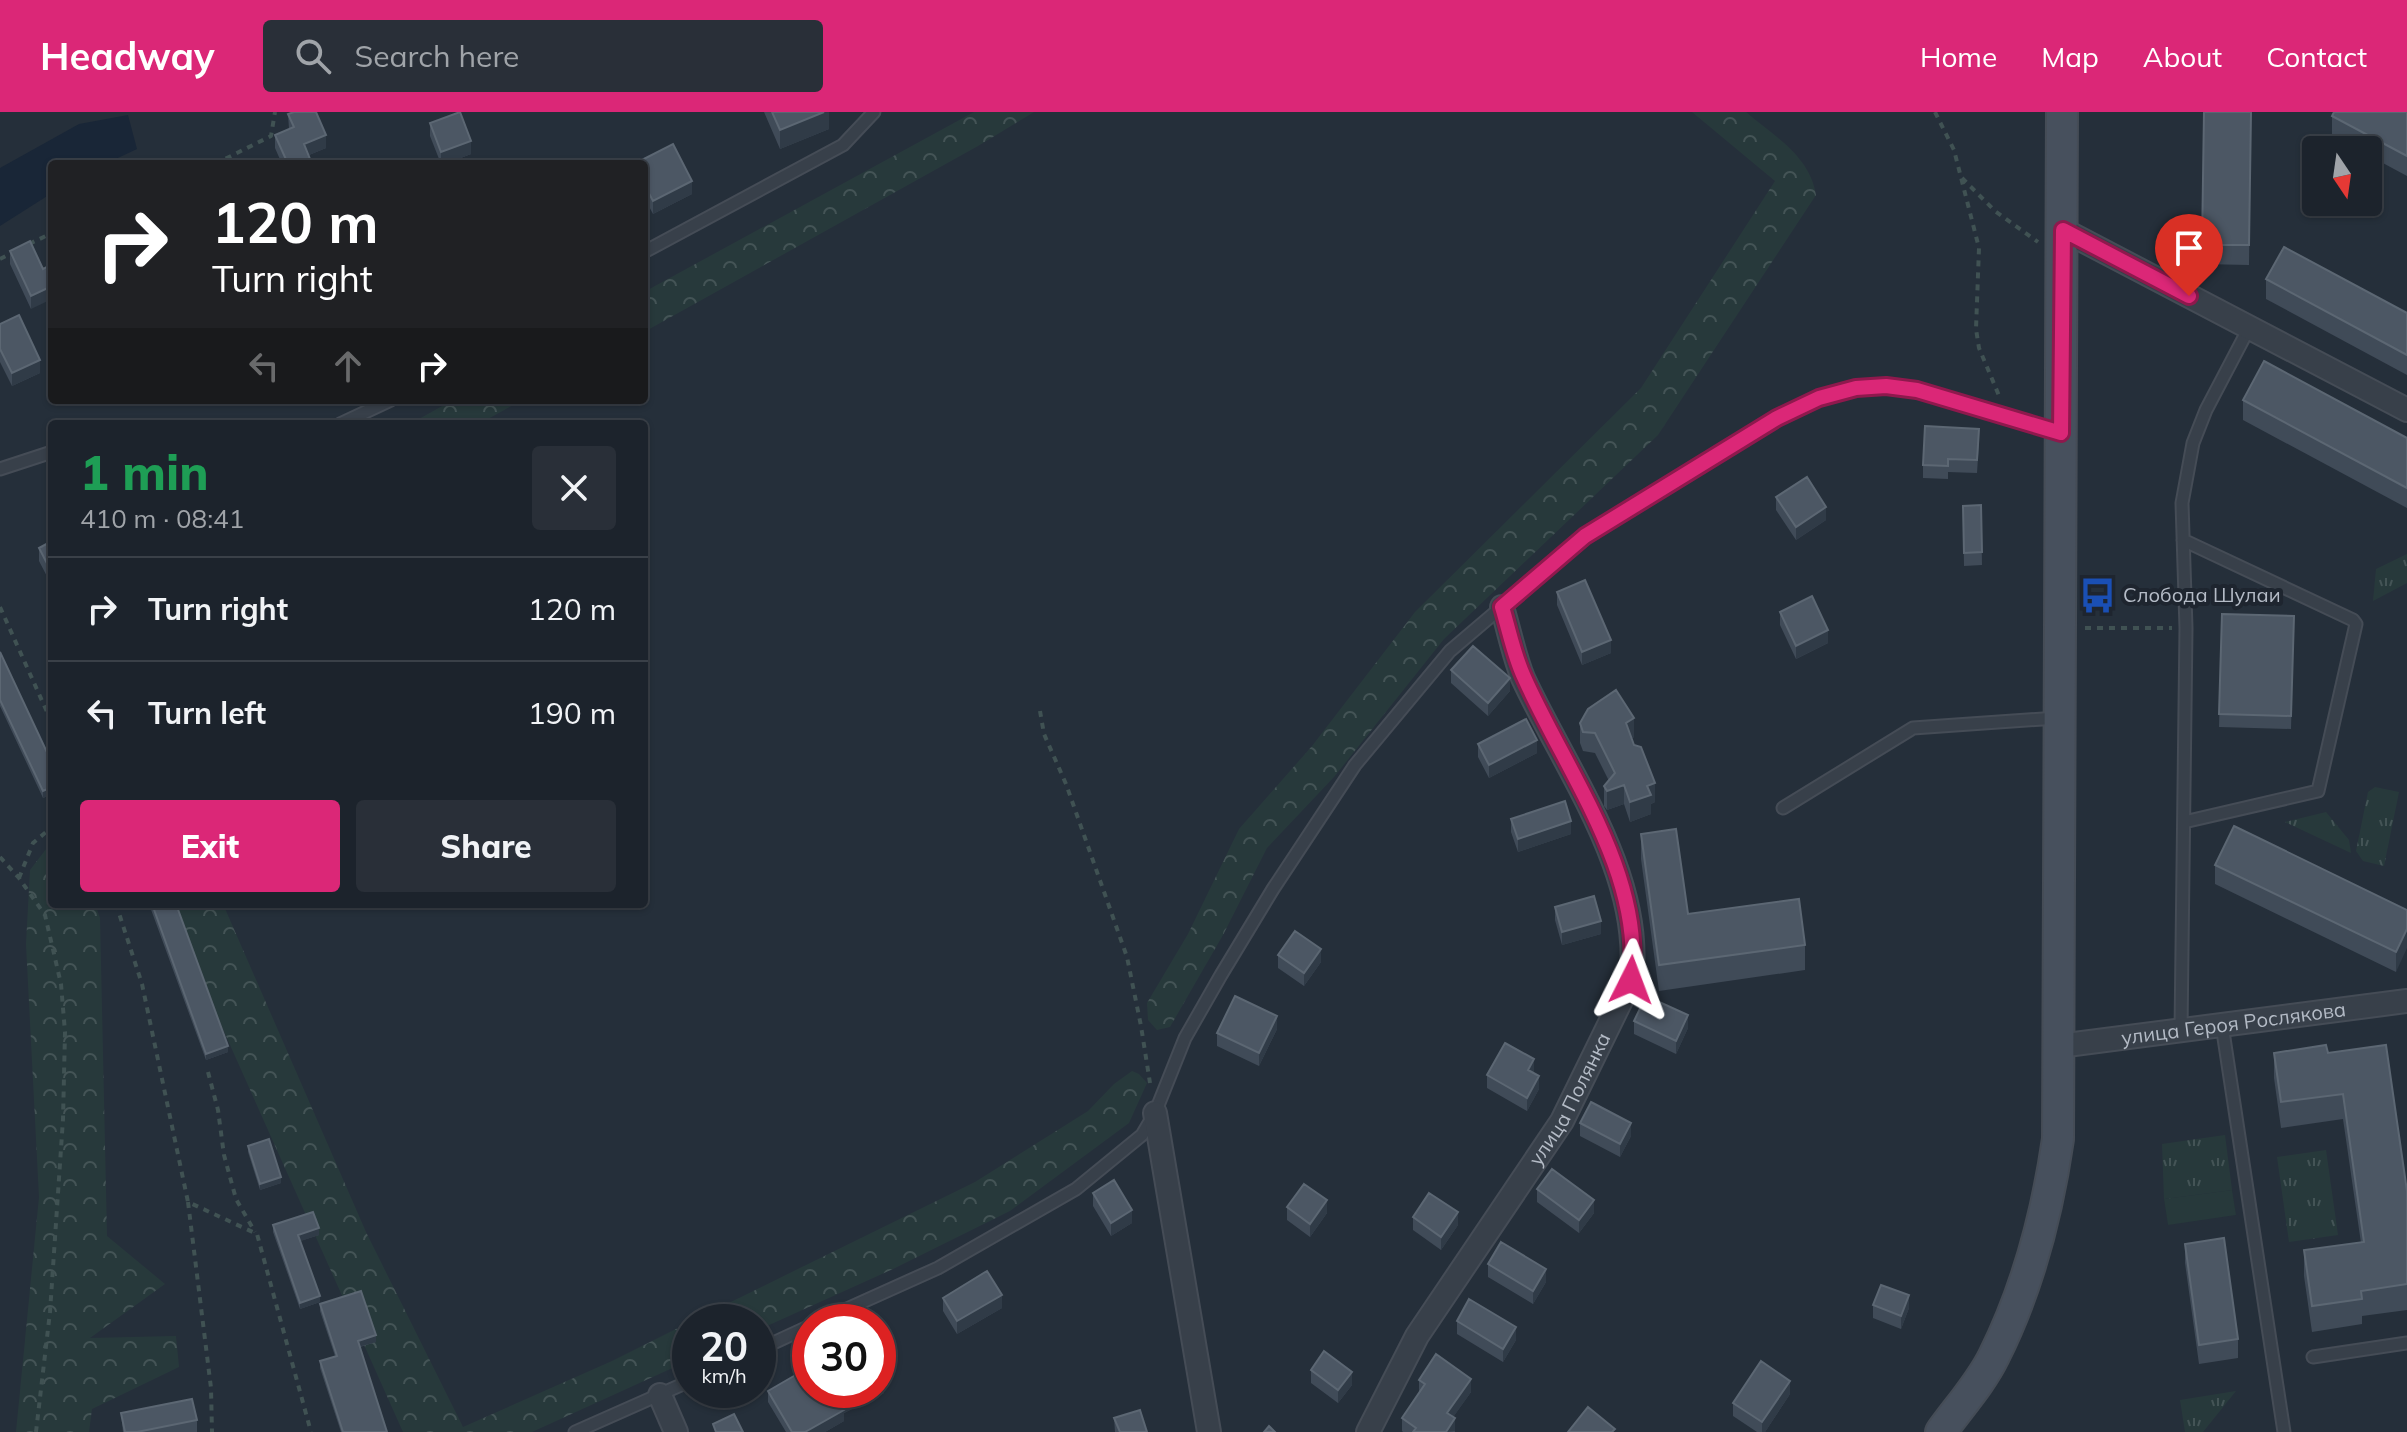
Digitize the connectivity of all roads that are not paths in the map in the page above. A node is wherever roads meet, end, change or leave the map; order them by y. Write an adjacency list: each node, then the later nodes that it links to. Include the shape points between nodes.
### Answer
1 (874, 112): 4 (lane, via 843,145)
2 (2062, 112): 3 (street)
3 (2062, 237): 5 (street); 9 (street)
4 (648, 250)
5 (2249, 328): 7 (street); 12 (lane, via 2193,443 2182,503)
6 (382, 404): 8 (lane)
7 (2407, 410)
8 (348, 420)
9 (2061, 433): 13 (lane, via 1917,390 1856,388 1819,398 1777,418 1585,536); 14 (street)
10 (48, 453): 11 (lane)
11 (0, 469)
12 (2183, 540): 16 (lane); 16 (lane, via 2356,624 2318,791)
13 (1502, 607): 21 (lane, via 1450,651 1355,765 1273,889 1185,1038); 30 (street, улица Полянка, via 1522,674 1588,806 1621,888 1632,931 1631,980 1562,1121 1417,1336)
14 (2061, 718): 15 (lane, via 1913,728); 20 (street)
15 (1783, 808)
16 (2184, 822): 19 (lane)
17 (2407, 1001): 18 (street, улица Героя Рослякова)
18 (2222, 1025): 19 (street, улица Героя Рослякова); 32 (lane)
19 (2181, 1030): 20 (street, улица Героя Рослякова)
20 (2059, 1046): 31 (street, via 2058,1139 2033,1258 1993,1359)
21 (1155, 1113): 22 (lane, via 1142,1135 1076,1189 938,1268); 29 (street)
22 (858, 1304)
23 (2407, 1343): 24 (lane)
24 (2313, 1357)
25 (672, 1389): 26 (lane)
26 (660, 1395): 27 (lane); 28 (street)
27 (575, 1432)
28 (676, 1432)
29 (1209, 1432)
30 (1368, 1432)
31 (1941, 1432)
32 (2284, 1432)

